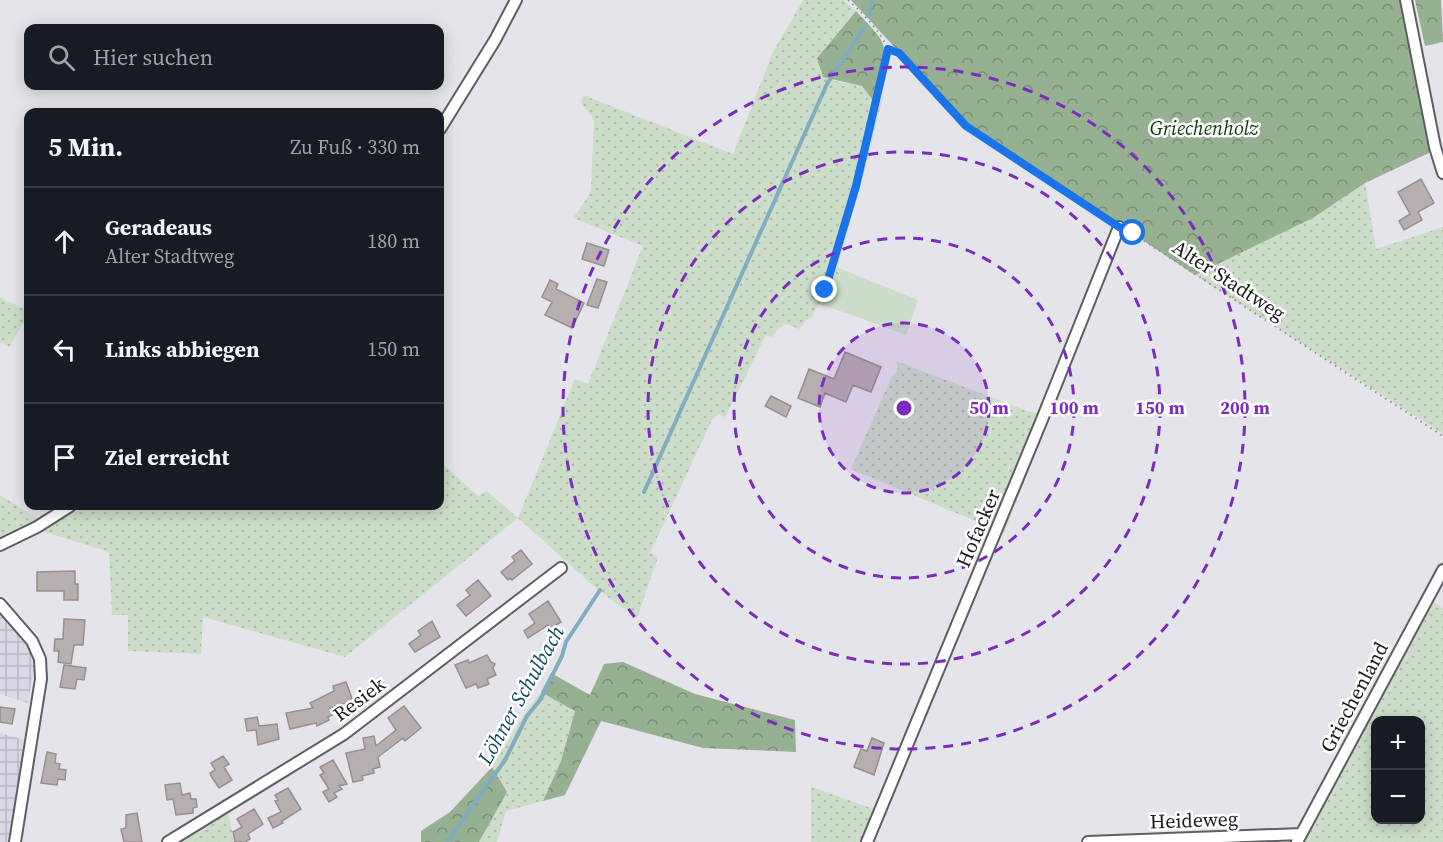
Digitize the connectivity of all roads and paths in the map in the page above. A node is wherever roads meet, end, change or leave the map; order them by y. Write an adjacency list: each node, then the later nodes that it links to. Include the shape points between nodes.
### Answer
1 (516, 0): 5 (street)
2 (848, 0): 4 (path, Alter Stadtweg)
3 (1406, 0): 6 (street)
4 (888, 49): 7 (path, Alter Stadtweg, via 899,53 966,126); 8 (path, via 856,186)
5 (444, 123)
6 (1443, 173)
7 (1119, 227): 9 (path, Alter Stadtweg); 18 (street, Hofacker)
8 (825, 290)
9 (1443, 436)
10 (64, 510): 11 (street)
11 (0, 545)
12 (561, 568): 17 (street, Resiek, via 344,734)
13 (1443, 570): 15 (street, Griechenland)
14 (0, 604): 16 (street, via 32,641 40,659 41,679)
15 (1299, 838): 19 (street, Heideweg)
16 (15, 842)
17 (168, 842)
18 (867, 842)
19 (1088, 842)

